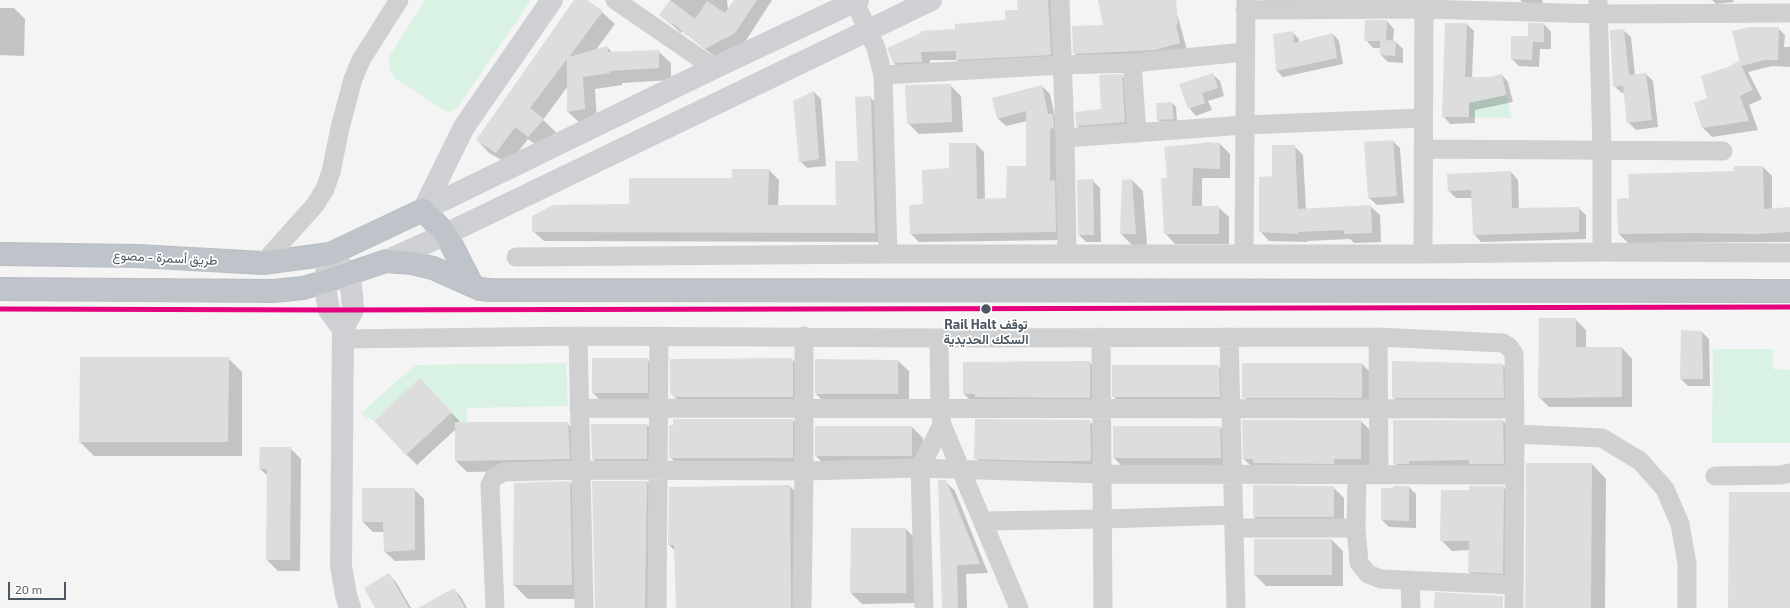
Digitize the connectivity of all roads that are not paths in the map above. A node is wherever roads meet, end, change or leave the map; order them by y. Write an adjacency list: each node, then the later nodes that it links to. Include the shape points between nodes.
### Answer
1 (399, 0): 38 (street, via 361,60 353,79 325,189 316,205)
2 (552, 0): 25 (street, via 464,127)
3 (615, 0): 16 (street)
4 (856, 0): 12 (street); 16 (street)
5 (931, 0): 12 (street)
6 (1060, 0): 15 (street)
7 (1424, 4): 8 (street); 9 (street); 18 (street)
8 (1245, 5): 13 (street)
9 (1598, 7): 10 (street); 23 (street)
10 (1746, 7): 11 (street)
11 (1790, 13)
12 (869, 30): 17 (street); 26 (street)
13 (1245, 52): 14 (street); 19 (street)
14 (1132, 63): 15 (street); 20 (street)
15 (1062, 65): 17 (street); 21 (street)
16 (714, 68): 25 (street)
17 (883, 75): 32 (street)
18 (1422, 118): 19 (street); 22 (street)
19 (1244, 125): 20 (street); 33 (street)
20 (1137, 133): 21 (street)
21 (1065, 138): 28 (street)
22 (1423, 149): 23 (street); 34 (street)
23 (1602, 150): 24 (street); 27 (street)
24 (1723, 151)
25 (422, 210): 26 (highway); 31 (highway, طريق أسمرة - مصوع)
26 (446, 234): 37 (street); 41 (highway)
27 (1602, 252): 29 (street); 34 (street)
28 (1067, 253): 32 (street); 33 (street)
29 (1790, 253)
30 (0, 254): 35 (highway, طريق أسمرة - مصوع)
31 (330, 254): 38 (highway, طريق أسمرة - مصوع); 39 (street); 40 (street)
32 (888, 254): 36 (street)
33 (1244, 254): 34 (street)
34 (1423, 254)
35 (138, 256): 38 (highway, طريق أسمرة - مصوع); 43 (highway)
36 (516, 257)
37 (386, 261): 39 (highway); 41 (highway, via 433,268)
38 (263, 263)
39 (349, 274): 40 (highway); 45 (street, via 353,310)
40 (324, 282): 43 (highway, via 303,288 274,291); 45 (street, via 329,310)
41 (472, 284): 44 (highway, via 480,289 489,290)
42 (0, 289): 43 (highway)
43 (138, 290)
44 (1790, 291)
45 (343, 334): 46 (street); 80 (street, via 341,566)
46 (578, 336): 47 (street); 53 (street)
47 (659, 336): 48 (street); 54 (street)
48 (804, 336): 52 (street); 55 (street)
49 (1102, 337): 50 (street); 52 (street); 56 (street)
50 (1229, 337): 51 (street); 57 (street)
51 (1378, 337): 58 (street, via 1503,343 1510,347 1514,354); 59 (street)
52 (939, 338): 60 (street)
53 (579, 408): 54 (street); 64 (street)
54 (659, 408): 55 (street); 65 (street)
55 (804, 408): 60 (street); 66 (street)
56 (1102, 408): 57 (street); 60 (street); 67 (street)
57 (1231, 409): 59 (street); 68 (street)
58 (1515, 409): 59 (street); 61 (street)
59 (1378, 410): 70 (street)
60 (941, 416): 62 (street); 63 (street)
61 (1516, 434): 71 (street); 91 (street, via 1602,438 1640,461 1665,489 1680,524 1687,564)
62 (920, 468): 63 (street); 66 (street); 85 (street)
63 (961, 468): 67 (street); 75 (street)
64 (581, 470): 65 (street); 81 (street, via 504,472 494,477 490,485); 82 (street)
65 (658, 471): 66 (street); 83 (street)
66 (804, 471): 84 (street)
67 (1103, 474): 68 (street); 74 (street)
68 (1233, 474): 69 (street); 76 (street)
69 (1357, 474): 70 (street); 77 (street)
70 (1379, 474): 71 (street)
71 (1515, 475): 79 (street)
72 (1787, 475): 73 (street)
73 (1715, 476)
74 (1103, 519): 75 (street); 76 (street); 87 (street)
75 (984, 521): 86 (street)
76 (1234, 522): 77 (street); 88 (street)
77 (1356, 528): 78 (street, via 1359,563 1368,574 1381,579)
78 (1410, 580): 79 (street); 89 (street)
79 (1514, 585): 90 (street)
80 (350, 608)
81 (495, 608)
82 (584, 608)
83 (657, 608)
84 (802, 608)
85 (924, 608)
86 (1019, 608)
87 (1103, 608)
88 (1236, 608)
89 (1411, 608)
90 (1514, 608)
91 (1687, 608)

